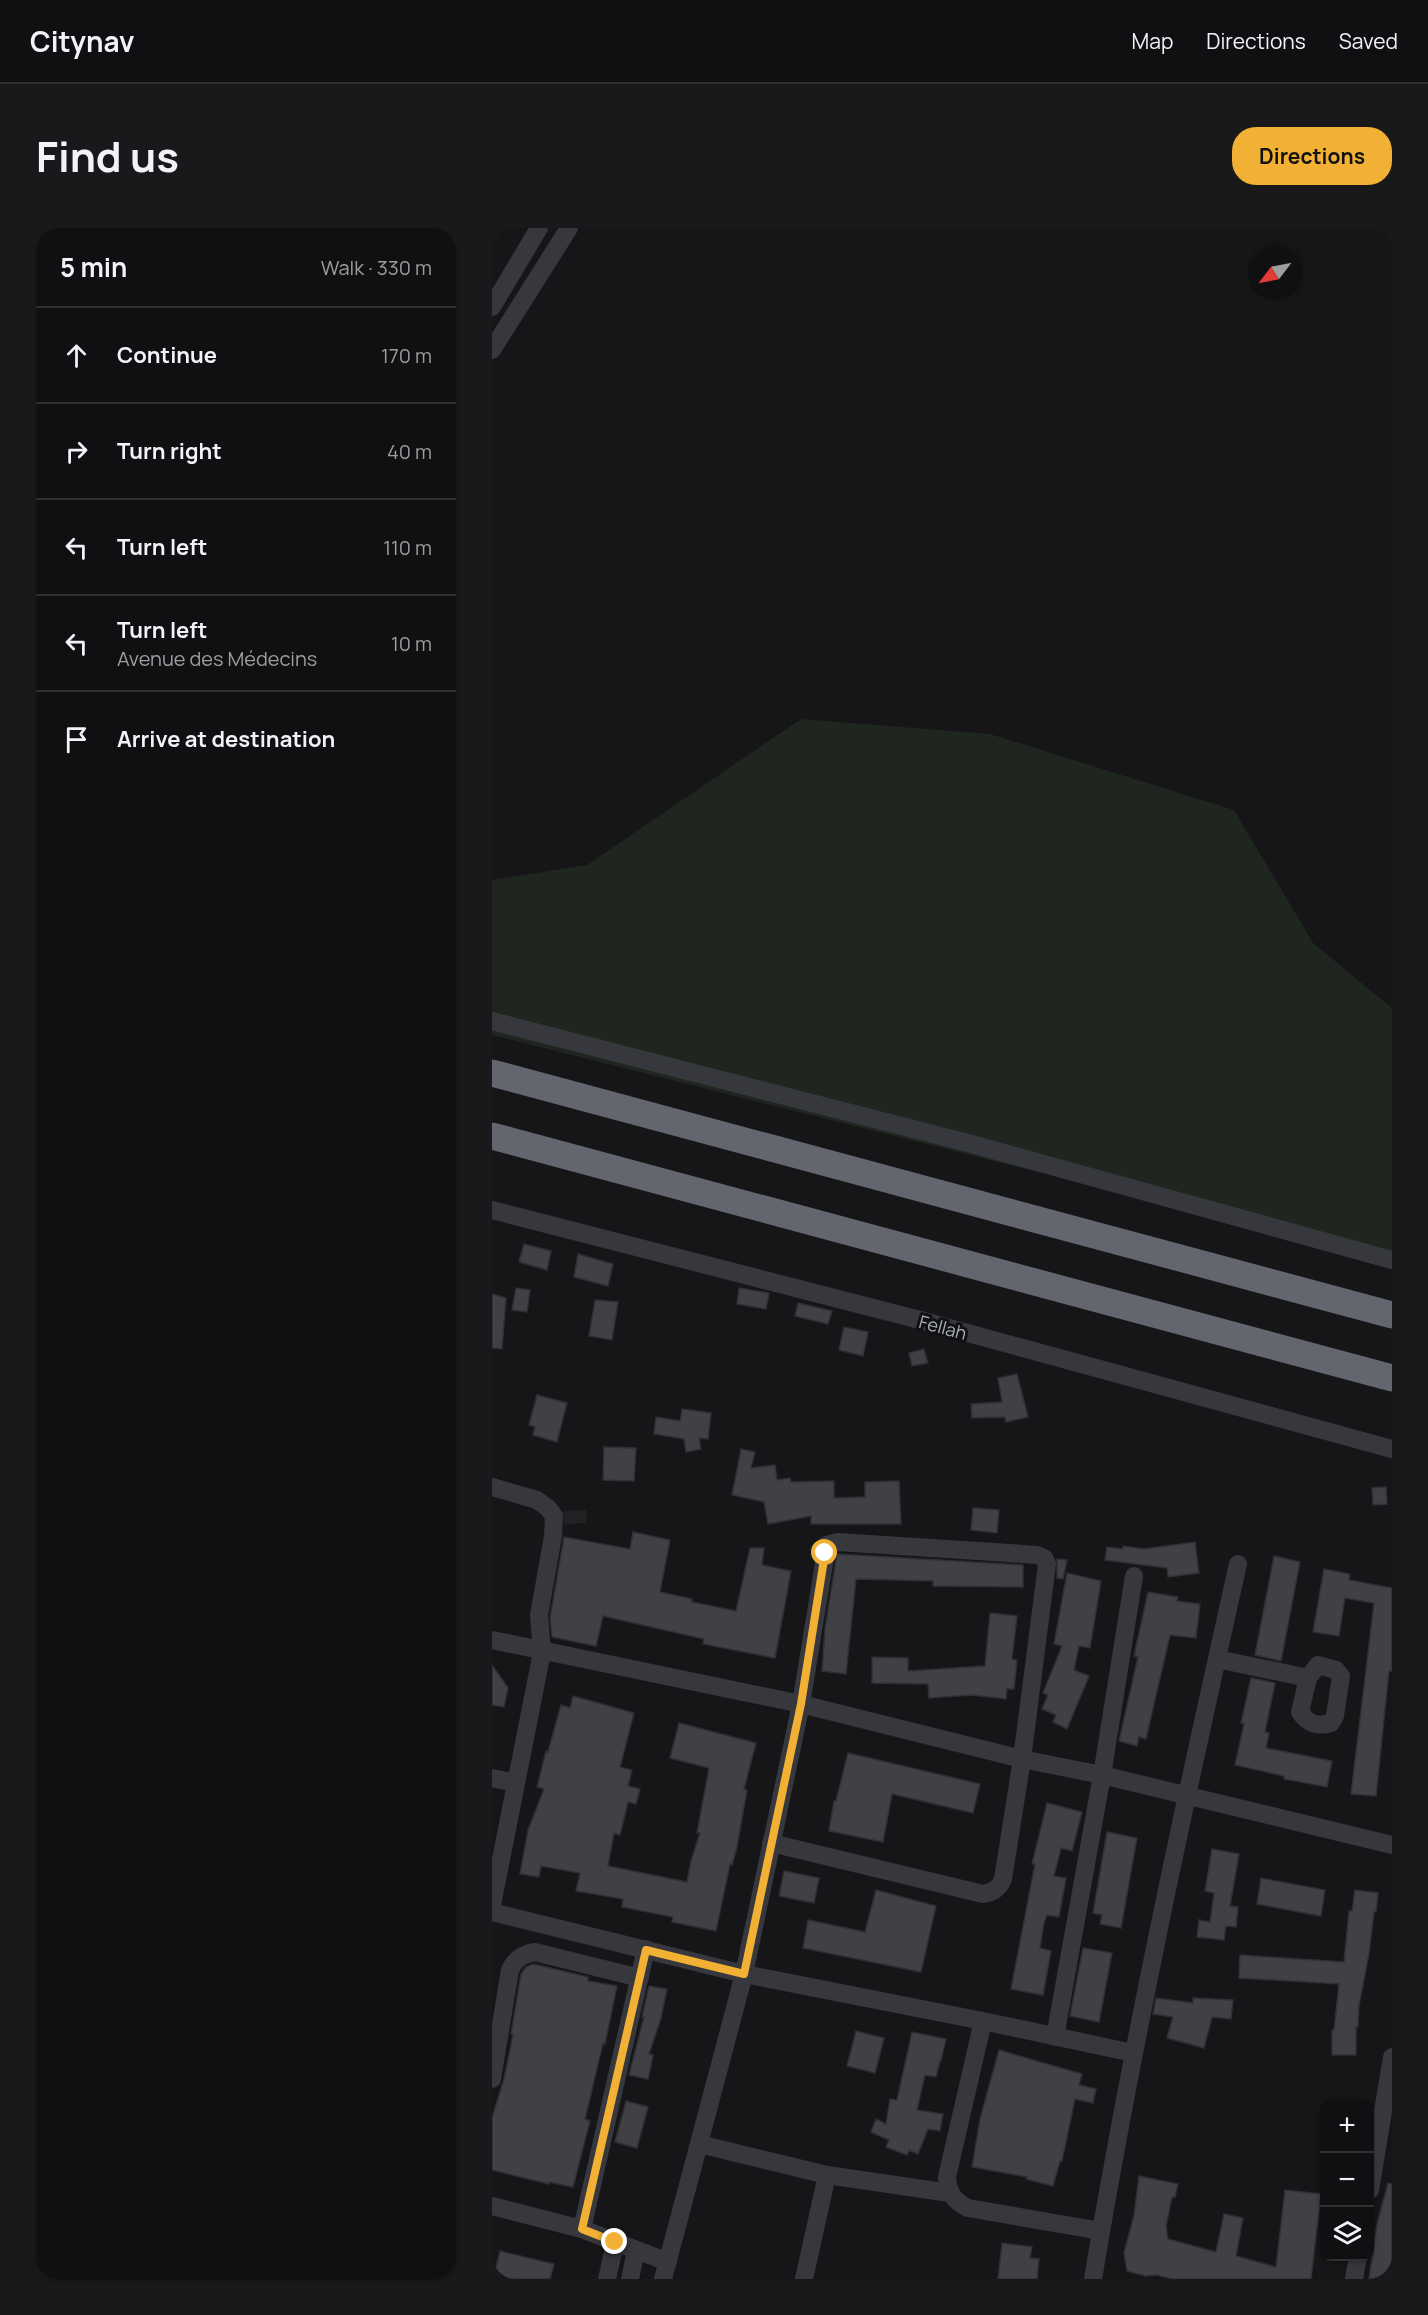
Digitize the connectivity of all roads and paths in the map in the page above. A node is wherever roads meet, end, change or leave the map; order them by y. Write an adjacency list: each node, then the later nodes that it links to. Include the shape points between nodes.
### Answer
1 (539, 228): 3 (street)
2 (569, 228): 4 (street)
3 (492, 307)
4 (492, 350)
5 (492, 1021): 9 (street, via 969,1143)
6 (492, 1073): 10 (highway)
7 (492, 1136): 11 (highway)
8 (492, 1210): 12 (street, Fellah, via 924,1321)
9 (1392, 1260)
10 (1392, 1315)
11 (1392, 1378)
12 (1392, 1449)
13 (492, 1487): 17 (street, via 537,1500 554,1516 539,1615)
14 (1238, 1564): 18 (street)
15 (1134, 1576): 22 (street)
16 (492, 1640): 17 (street)
17 (542, 1652): 20 (street); 24 (street)
18 (1217, 1659): 19 (street); 25 (street)
19 (1308, 1678)
20 (801, 1704): 21 (street); 21 (street, via 827,1544 1037,1555 1047,1564); 26 (street)
21 (1022, 1759): 22 (street); 26 (street, via 1003,1879 989,1893)
22 (1102, 1775): 25 (street); 34 (street)
23 (492, 1778): 24 (street)
24 (516, 1783): 28 (street)
25 (1186, 1795): 27 (street); 35 (street)
26 (771, 1843): 31 (street)
27 (1392, 1845)
28 (492, 1905)
29 (492, 1912): 30 (street)
30 (646, 1950): 31 (street); 32 (street)
31 (744, 1974): 33 (street); 39 (street)
32 (640, 1978): 37 (street, via 535,1952 522,1955 510,1970); 44 (street)
33 (982, 2020): 34 (street); 42 (street, via 947,2177)
34 (1055, 2037): 35 (street)
35 (1133, 2053): 45 (street)
36 (1392, 2057): 38 (street)
37 (492, 2079)
38 (1389, 2101): 40 (street)
39 (699, 2145): 41 (street); 49 (street)
40 (1374, 2171)
41 (827, 2175): 42 (street); 52 (street)
42 (950, 2193): 45 (street, via 968,2208)
43 (492, 2206): 44 (street)
44 (582, 2229): 46 (street)
45 (1101, 2231): 53 (street)
46 (615, 2242): 47 (street); 50 (street)
47 (636, 2250): 49 (street); 51 (street)
48 (1357, 2261): 54 (street)
49 (666, 2270)
50 (607, 2279)
51 (630, 2279)
52 (804, 2279)
53 (1093, 2279)
54 (1354, 2279)

